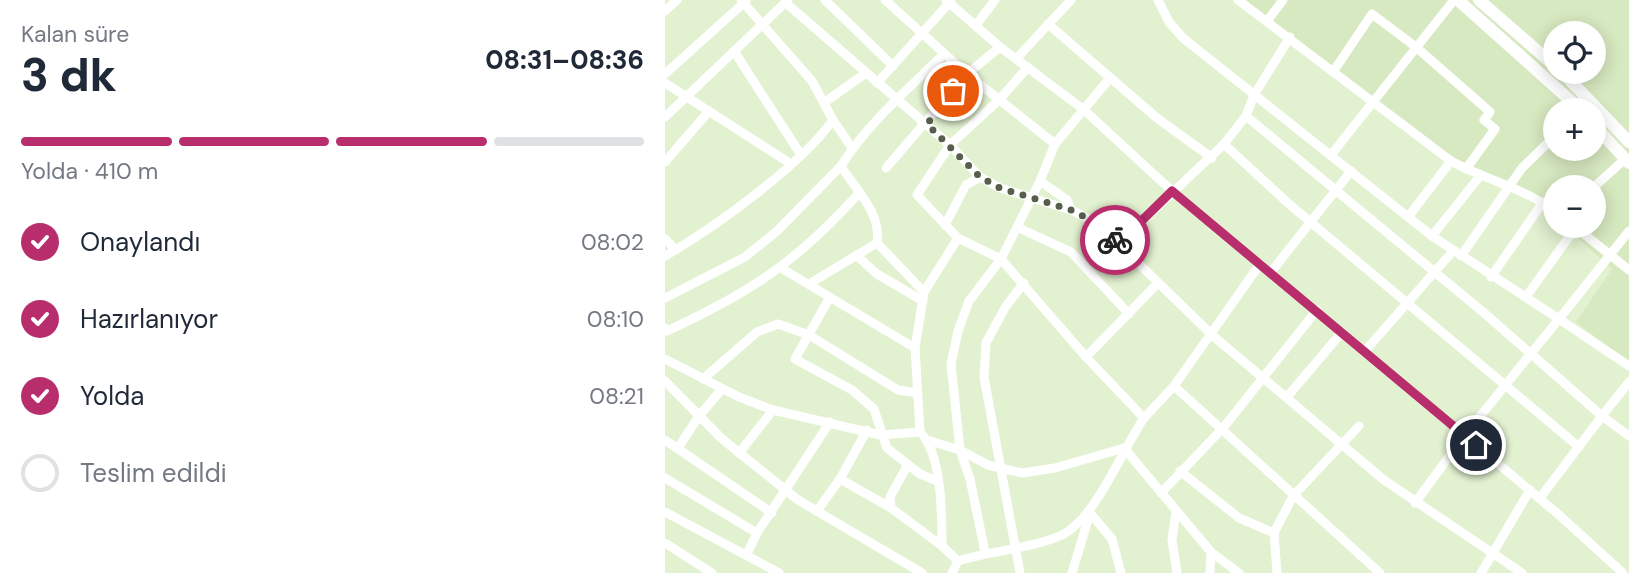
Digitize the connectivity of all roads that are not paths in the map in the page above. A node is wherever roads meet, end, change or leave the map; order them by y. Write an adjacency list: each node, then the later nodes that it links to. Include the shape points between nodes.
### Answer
1 (677, 0): 14 (street)
2 (825, 0): 27 (street)
3 (885, 0): 19 (street)
4 (995, 0): 17 (street)
5 (1071, 0): 16 (street)
6 (1158, 0): 38 (street, via 1183,38)
7 (1238, 0): 15 (street)
8 (1283, 0): 15 (street)
9 (1456, 0): 22 (street); 39 (highway)
10 (1479, 0): 25 (highway)
11 (744, 1): 18 (street); 31 (street)
12 (787, 1): 18 (street); 30 (street)
13 (949, 1): 17 (street); 19 (street)
14 (665, 11)
15 (1267, 21): 20 (street)
16 (1048, 24): 26 (street); 33 (street)
17 (976, 25): 21 (street)
18 (764, 26): 23 (street); 42 (street)
19 (922, 36): 24 (street); 27 (street)
20 (1290, 37): 29 (street); 38 (street)
21 (1000, 47): 26 (street); 32 (street)
22 (1416, 47): 29 (street, via 1372,14); 43 (street); 66 (street, via 1490,112 1484,120 1495,129)
23 (734, 51): 37 (street); 57 (street)
24 (944, 54): 32 (street); 40 (street)
25 (1543, 56)
26 (1017, 58): 28 (street)
27 (894, 66): 35 (street)
28 (1028, 67): 41 (street); 44 (street)
29 (1333, 72): 43 (street)
30 (866, 73): 35 (street); 42 (street)
31 (665, 74)
32 (967, 74): 41 (street); 49 (street)
33 (1110, 78): 44 (street); 59 (street)
34 (665, 83): 37 (street)
35 (877, 83): 40 (street)
36 (1573, 84): 51 (highway)
37 (686, 94): 45 (street); 47 (street)
38 (1254, 94): 46 (street); 58 (street)
39 (1567, 98)
40 (897, 99): 49 (street); 55 (street)
41 (999, 100): 52 (street); 54 (street)
42 (825, 102): 48 (street)
43 (1372, 104): 58 (street); 60 (street)
44 (1083, 109): 52 (street); 73 (street)
45 (709, 111): 62 (street); 63 (street)
46 (1246, 116): 53 (street); 74 (street)
47 (665, 117)
48 (833, 120): 55 (street); 57 (street)
49 (927, 124): 54 (street); 65 (street)
50 (1606, 138): 61 (highway)
51 (1629, 142)
52 (1055, 144): 71 (street)
53 (1224, 144): 59 (street); 80 (street)
54 (950, 145): 69 (street); 81 (street, via 917,195)
55 (852, 148): 64 (street)
56 (1543, 148): 72 (street)
57 (800, 155): 63 (street)
58 (1331, 155): 67 (street)
59 (1212, 158): 73 (street)
60 (1451, 161): 66 (street); 79 (street)
61 (1627, 161): 70 (street)
62 (665, 162)
63 (791, 164): 91 (street)
64 (841, 166): 75 (street); 109 (street, via 745,257)
65 (886, 168)
66 (1466, 169): 68 (street)
67 (1351, 171): 74 (street); 79 (street)
68 (1480, 176): 72 (street); 84 (street)
69 (980, 177): 76 (street); 81 (street, via 966,186)
70 (1606, 178)
71 (1040, 181): 76 (street); 78 (street, via 1067,200)
72 (1510, 186): 77 (street); 92 (street)
73 (1172, 191): 90 (street); 97 (street)
74 (1336, 191): 80 (street); 101 (street)
75 (859, 193): 89 (street, via 875,217); 98 (street)
76 (1032, 197): 78 (street); 82 (street)
77 (1543, 202): 102 (street)
78 (1071, 210): 90 (street, via 1097,223)
79 (1408, 217): 84 (street)
80 (1311, 222): 100 (street); 110 (street)
81 (945, 225): 85 (street)
82 (1019, 228): 96 (street); 112 (street, via 1071,252)
83 (1629, 231): 93 (street)
84 (1432, 236): 92 (street)
85 (958, 238): 96 (street); 106 (street)
86 (1567, 238): 108 (street)
87 (1590, 238): 93 (street)
88 (665, 239): 91 (street)
89 (877, 243): 94 (street); 106 (street)
90 (1119, 243): 104 (street)
91 (676, 250): 95 (street)
92 (1457, 254): 101 (street); 102 (street)
93 (1611, 254): 99 (street); 113 (street)
94 (856, 255): 105 (street); 106 (street, via 877,274)
95 (665, 256)
96 (1002, 259): 103 (street); 151 (street, via 969,301 958,331 951,363)
97 (1260, 264): 100 (street); 117 (street)
98 (781, 268): 105 (street); 114 (street, via 715,309 667,331)
99 (1629, 270)
100 (1271, 272): 111 (street)
101 (1434, 273): 110 (street); 120 (street)
102 (1491, 277): 108 (street)
103 (1024, 283): 121 (street); 154 (street, via 986,343 985,377)
104 (1158, 283): 112 (street); 117 (street)
105 (809, 284): 107 (street)
106 (924, 296): 118 (street)
107 (830, 297): 116 (street); 118 (street)
108 (1525, 297): 113 (street)
109 (665, 298)
110 (1407, 303): 119 (street); 129 (street)
111 (1317, 310): 115 (street); 124 (street)
112 (1129, 314): 121 (street)
113 (1559, 319): 120 (street); 123 (street)
114 (665, 328)
115 (1342, 331): 119 (street); 132 (street)
116 (809, 335): 125 (street, via 778,324 757,332); 131 (street, via 898,390); 142 (street, via 795,359 852,390 874,409)
117 (1212, 335): 124 (street); 128 (street)
118 (915, 348): 131 (street)
119 (1366, 351): 143 (street)
120 (1531, 353): 129 (street); 135 (street)
121 (1086, 357): 136 (street)
122 (665, 359): 125 (street)
123 (1629, 366)
124 (1264, 378): 132 (street); 139 (street)
125 (703, 379): 130 (street)
126 (665, 381): 134 (street)
127 (1629, 382): 135 (street)
128 (1174, 386): 136 (street); 139 (street)
129 (1505, 386): 143 (street); 148 (street)
130 (722, 389): 133 (street); 134 (street)
131 (918, 393): 141 (street)
132 (1287, 397): 147 (street)
133 (773, 410): 137 (street); 152 (street)
134 (699, 416): 149 (street); 152 (street)
135 (1602, 416): 144 (street); 148 (street)
136 (1144, 418): 150 (street)
137 (830, 422): 140 (street); 159 (street)
138 (1359, 426): 147 (street)
139 (1223, 428): 155 (street); 162 (street)
140 (867, 430): 142 (street); 157 (street)
141 (920, 432): 142 (street); 146 (street)
142 (880, 435): 153 (street)
143 (1465, 435): 160 (street); 164 (street)
144 (1629, 436)
145 (665, 440): 149 (street)
146 (930, 441): 151 (street); 158 (street)
147 (1343, 444): 162 (street); 164 (street)
148 (1579, 447): 163 (street)
149 (678, 448): 169 (street)
150 (1123, 448): 154 (street, via 1055,468 1022,473); 161 (street); 170 (street)
151 (960, 450): 154 (street); 176 (street)
152 (739, 453): 159 (street)
153 (907, 466): 158 (street); 165 (street, via 890,496)
154 (999, 469): 175 (street)
155 (1179, 471): 161 (street); 172 (street, via 1239,518)
156 (665, 478): 171 (street)
157 (840, 479): 165 (street); 166 (street)
158 (937, 481): 174 (street)
159 (787, 489): 166 (street); 169 (street)
160 (1530, 490): 163 (street); 178 (street)
161 (1161, 493): 167 (street)
162 (1293, 496): 172 (street); 192 (street)
163 (1539, 498): 195 (street)
164 (1415, 503): 178 (street)
165 (891, 508): 174 (street)
166 (817, 511): 183 (street)
167 (1175, 511): 177 (street); 188 (street, via 1172,540)
168 (665, 512): 179 (street)
169 (772, 513): 171 (street)
170 (1090, 513): 175 (street, via 1062,535); 186 (street); 187 (street, via 1112,539)
171 (757, 533): 179 (street)
172 (1274, 533): 191 (street)
173 (665, 543): 181 (street)
174 (942, 546): 180 (street)
175 (1016, 547): 176 (street); 185 (street)
176 (985, 552): 180 (street)
177 (1211, 552): 189 (street); 190 (street)
178 (1490, 553): 193 (street); 194 (street)
179 (747, 554): 182 (street)
180 (958, 561): 184 (street)
181 (712, 573)
182 (779, 573)
183 (922, 573)
184 (952, 573)
185 (1020, 573)
186 (1072, 573)
187 (1121, 573)
188 (1177, 573)
189 (1210, 573)
190 (1239, 573)
191 (1277, 573)
192 (1380, 573)
193 (1481, 573)
194 (1522, 573)
195 (1623, 573)

